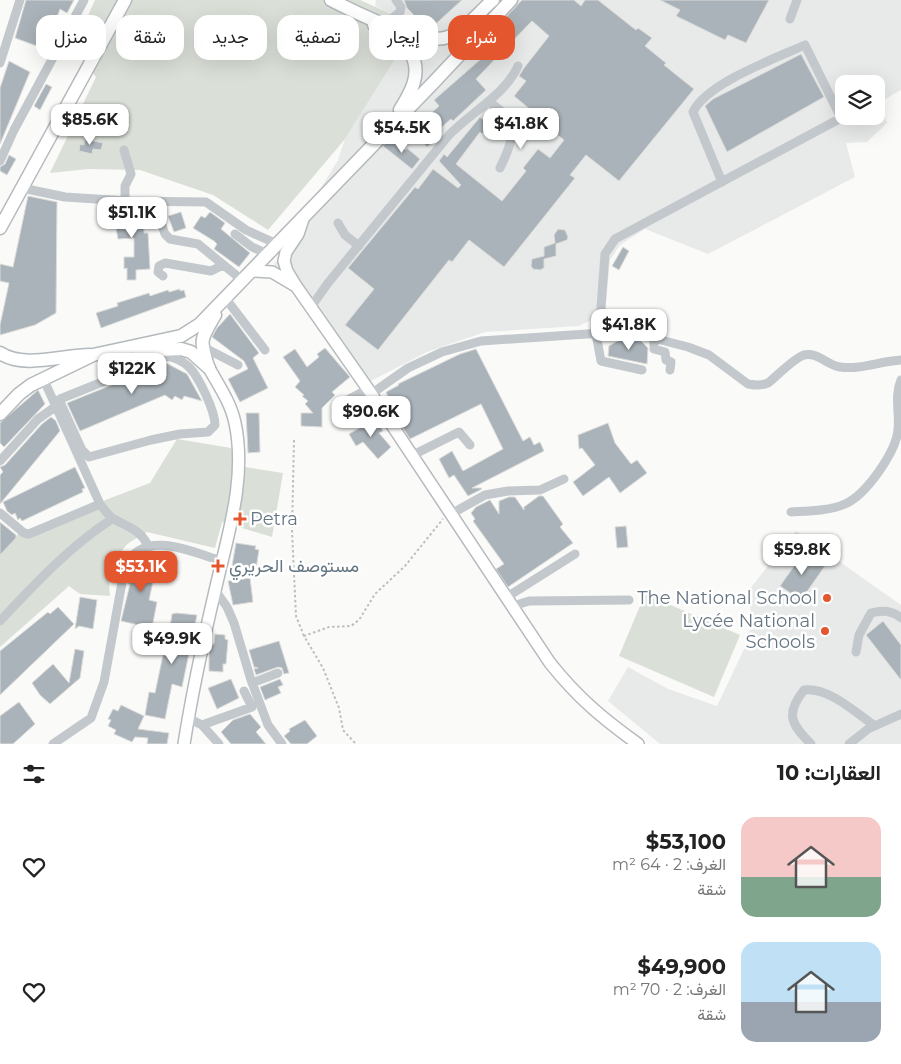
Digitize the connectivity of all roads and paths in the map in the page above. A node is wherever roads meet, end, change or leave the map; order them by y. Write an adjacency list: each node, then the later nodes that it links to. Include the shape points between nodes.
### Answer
1 (20, 0): 14 (street)
2 (84, 0): 19 (street)
3 (125, 0): 22 (highway)
4 (331, 0): 9 (highway)
5 (396, 0): 10 (street, via 401,7)
6 (493, 0): 13 (highway, via 448,38)
7 (510, 0): 17 (highway)
8 (797, 0): 12 (street)
9 (361, 15): 11 (highway); 17 (highway, via 411,53 414,59 414,85)
10 (396, 15)
11 (369, 18)
12 (790, 19)
13 (438, 39)
14 (0, 63)
15 (518, 66): 16 (street)
16 (489, 101): 20 (street, via 510,121 512,129); 31 (street, via 449,135)
17 (390, 127): 26 (highway)
18 (124, 150): 23 (street, via 131,174 125,186)
19 (0, 161)
20 (500, 168)
21 (722, 182): 21 (street, via 693,112 696,105 733,78 805,46 840,118); 40 (street, via 615,239 605,254)
22 (22, 188): 23 (street, via 65,197); 28 (highway)
23 (126, 201): 24 (street); 25 (street)
24 (154, 202): 30 (street, via 206,202 246,230); 33 (street, via 164,234 170,239 198,244)
25 (127, 219)
26 (303, 219): 30 (highway); 37 (main road, via 284,261)
27 (338, 223): 31 (street, via 345,235)
28 (0, 228)
29 (235, 234): 32 (street)
30 (277, 244): 32 (highway)
31 (359, 246): 39 (street)
32 (268, 254): 34 (highway)
33 (223, 265): 35 (street, via 211,271 165,263 159,266 158,272); 36 (street)
34 (253, 271): 36 (highway); 37 (main road, via 272,272)
35 (163, 276)
36 (242, 280): 38 (highway)
37 (296, 286): 39 (main road)
38 (224, 301): 42 (highway, via 202,338); 43 (street); 44 (highway, via 200,324 181,336)
39 (311, 307): 55 (main road)
40 (598, 334): 41 (street, via 630,332); 50 (street, via 601,361); 55 (street, via 481,340 442,352)
41 (654, 339): 47 (street, via 708,355 748,384 761,386 801,356 810,354 840,367); 51 (street, via 654,349 665,352 666,360 671,362)
42 (201, 346): 48 (street); 49 (highway)
43 (265, 350)
44 (119, 351): 46 (highway); 49 (highway, via 180,349 191,352)
45 (0, 353): 46 (highway, via 25,361)
46 (97, 355): 52 (highway); 54 (street)
47 (901, 360)
48 (238, 365)
49 (209, 368): 71 (main road, via 230,407 237,436 236,496)
50 (642, 370)
51 (670, 370)
52 (42, 378): 56 (street); 57 (highway, via 19,394)
53 (901, 380): 65 (street, via 897,396 896,439 886,461 867,485 845,504)
54 (106, 381): 54 (street, via 60,399 82,450 89,457 151,440 208,432 215,425 215,417 195,374 179,360 167,356)
55 (369, 391): 58 (street, via 346,401); 61 (main road)
56 (55, 407): 62 (street, via 38,419); 64 (street)
57 (0, 414)
58 (340, 416)
59 (294, 440): 77 (path, via 292,531 296,616)
60 (470, 445): 61 (street, via 459,432)
61 (412, 456): 67 (main road)
62 (0, 462)
63 (564, 479): 67 (street, via 540,490 485,495)
64 (100, 504): 66 (street, via 29,534); 68 (street)
65 (791, 512)
66 (0, 513)
67 (450, 513): 74 (main road); 77 (path, via 375,594 359,620 351,626 329,627)
68 (112, 518): 69 (street, via 137,531); 76 (street, via 42,577)
69 (148, 546): 71 (street, via 165,546); 87 (street, via 134,554 125,566 104,682 91,718)
70 (576, 554): 74 (street)
71 (222, 562): 72 (main road)
72 (215, 590): 80 (street, via 234,623); 83 (main road)
73 (629, 600): 74 (street)
74 (510, 601): 91 (main road, via 568,685 603,719)
75 (901, 618): 78 (street, via 883,610 871,613 859,635)
76 (0, 621)
77 (304, 636): 86 (path, via 323,668 339,708 343,730)
78 (856, 652)
79 (278, 673): 80 (street)
80 (252, 683): 90 (street, via 268,725)
81 (244, 691): 84 (street, via 252,707)
82 (901, 714): 85 (street)
83 (188, 718): 84 (street); 88 (main road)
84 (202, 725): 89 (street)
85 (875, 726): 92 (street, via 835,699 814,689 804,690 794,703 792,720); 93 (street)
86 (355, 743)
87 (53, 744)
88 (184, 744)
89 (219, 744)
90 (282, 744)
91 (638, 744)
92 (811, 744)
93 (849, 744)

